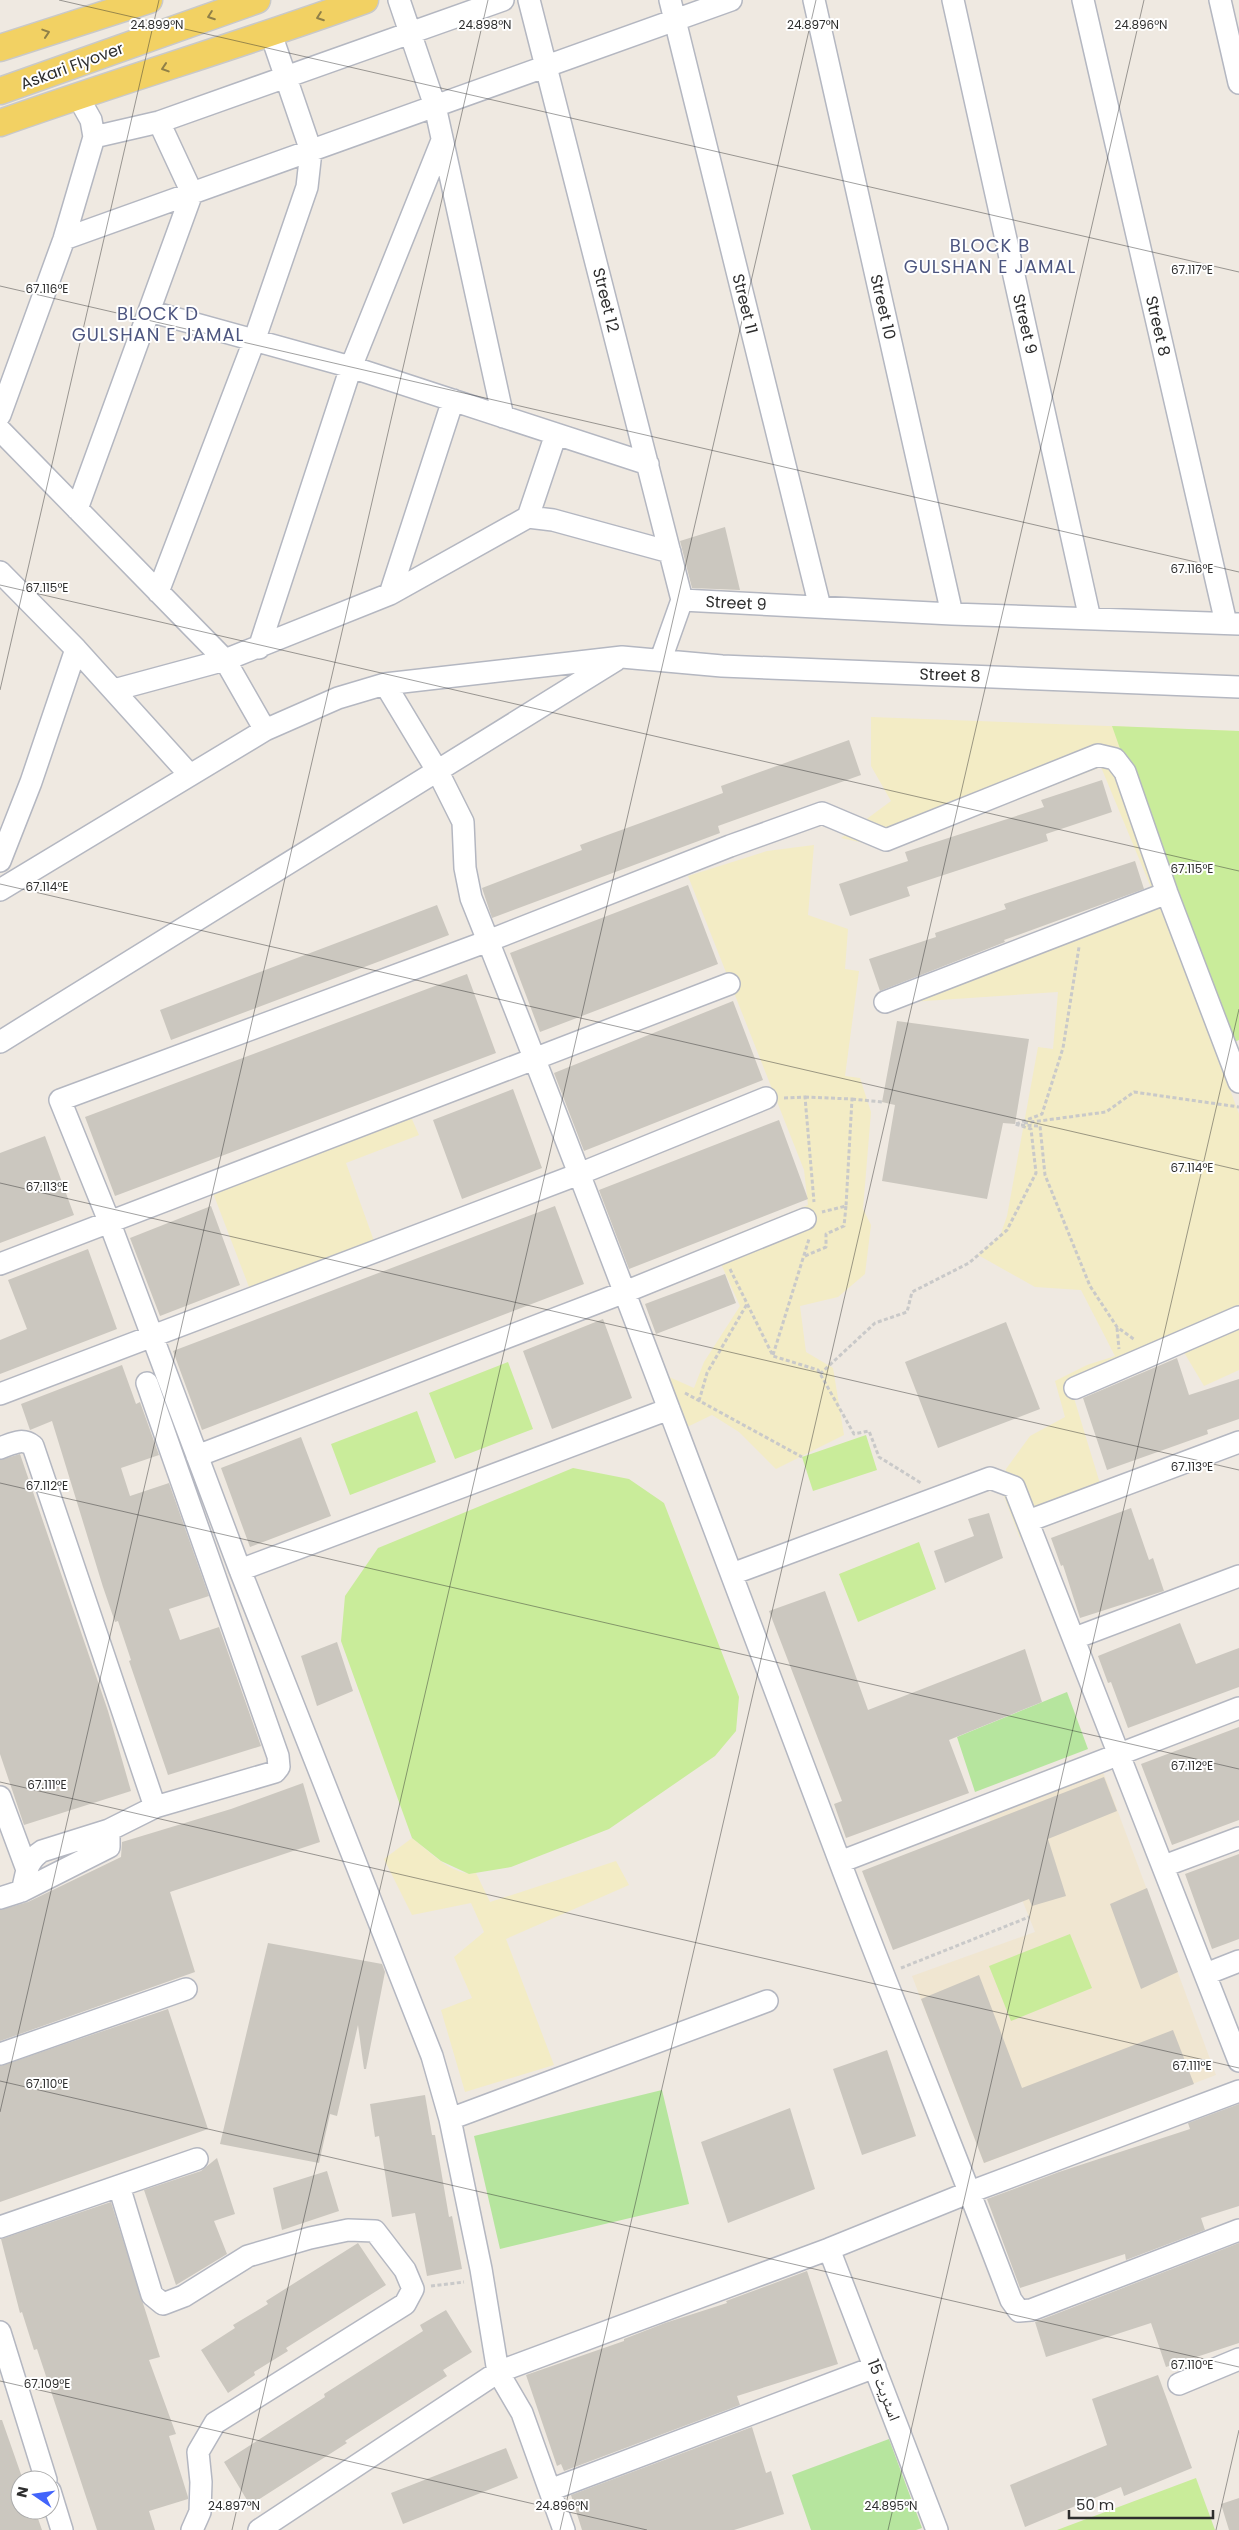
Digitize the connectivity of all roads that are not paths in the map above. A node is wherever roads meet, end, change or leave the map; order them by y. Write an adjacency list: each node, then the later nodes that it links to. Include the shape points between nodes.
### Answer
1 (149, 0): 15 (main road, one-way to 1)
2 (257, 0): 19 (main road, Askari Flyover, one-way to 19)
3 (365, 0): 13 (main road, one-way to 13)
4 (399, 0): 14 (street)
5 (502, 0): 14 (street)
6 (529, 0): 16 (street, Street 12)
7 (731, 0): 12 (street)
8 (814, 0): 46 (street, Street 10)
9 (953, 0): 47 (street, Street 9)
10 (1083, 0): 48 (street, Street 8)
11 (1220, 0): 18 (street)
12 (673, 10): 16 (street); 45 (street, Street 11)
13 (271, 34): 17 (street); 20 (main road, one-way to 20)
14 (411, 34): 17 (street); 21 (street)
15 (0, 48)
16 (546, 66): 21 (street); 37 (street, Street 12)
17 (286, 76): 22 (street); 26 (street)
18 (1239, 83)
19 (0, 91)
20 (77, 96): 23 (main road); 24 (street, via 91,120)
21 (435, 106): 25 (street); 26 (street)
22 (159, 122): 24 (street); 27 (street)
23 (0, 123)
24 (94, 137): 28 (street)
25 (442, 142): 31 (street); 34 (street)
26 (311, 151): 27 (street); 30 (street, via 307,187)
27 (192, 194): 28 (street); 29 (street)
28 (64, 239): 33 (street)
29 (149, 311): 30 (street); 38 (street)
30 (254, 341): 31 (street); 42 (street)
31 (351, 367): 32 (street); 49 (street)
32 (453, 400): 34 (street); 43 (street)
33 (0, 415)
34 (504, 417): 36 (street)
35 (0, 430): 38 (street)
36 (556, 434): 37 (street); 39 (street)
37 (648, 464): 40 (street, Street 12)
38 (77, 509): 42 (street)
39 (528, 517): 40 (street, via 553,520); 43 (street)
40 (670, 552): 44 (street, Street 12)
41 (0, 572): 50 (street)
42 (158, 592): 53 (street)
43 (390, 594): 49 (street)
44 (682, 600): 45 (street, Street 9); 52 (street)
45 (820, 607): 46 (street, Street 9)
46 (952, 614): 47 (street, Street 9)
47 (1090, 619): 48 (street, Street 9)
48 (1233, 623)
49 (259, 648): 53 (street)
50 (76, 649): 56 (street); 60 (street, via 31,782)
51 (622, 657): 52 (street, Street 8); 54 (street, Street 8); 58 (street)
52 (662, 659): 55 (street, Street 8, via 722,666)
53 (225, 660): 56 (street); 57 (street)
54 (385, 684): 57 (street, Street 8, via 338,698); 58 (street)
55 (1239, 687)
56 (114, 690): 59 (street)
57 (265, 730): 59 (street, Street 8)
58 (438, 772): 63 (street, via 463,822 465,868 471,898); 66 (street)
59 (189, 774): 61 (street, Street 8)
60 (0, 861)
61 (0, 890)
62 (1167, 893): 63 (street, via 1125,772 1115,759 1098,755 886,840 822,813); 65 (street); 67 (street)
63 (488, 941): 68 (street); 73 (street, via 60,1100)
64 (729, 984): 68 (street)
65 (885, 1002)
66 (0, 1042)
67 (1232, 1043): 69 (street)
68 (533, 1057): 71 (street); 73 (street)
69 (1239, 1082)
70 (766, 1098): 71 (street)
71 (579, 1174): 75 (street); 77 (street)
72 (805, 1219): 75 (street)
73 (109, 1221): 74 (street); 77 (street)
74 (0, 1264)
75 (625, 1292): 81 (street); 84 (street)
76 (1239, 1317): 79 (street)
77 (152, 1336): 80 (street); 84 (street)
78 (146, 1383): 93 (street, via 278,1756 279,1767 275,1772)
79 (1075, 1388)
80 (0, 1394)
81 (669, 1409): 86 (street); 87 (street)
82 (1239, 1442): 85 (street)
83 (0, 1448): 93 (street, via 19,1441 33,1446)
84 (197, 1456): 86 (street)
85 (1028, 1521): 87 (street, via 1014,1486 990,1478); 89 (street)
86 (240, 1570): 108 (street, via 432,2056)
87 (732, 1574): 96 (street)
88 (1239, 1576): 89 (street)
89 (1075, 1638): 91 (street)
90 (1239, 1708): 91 (street)
91 (1121, 1755): 96 (street); 97 (street)
92 (0, 1797): 98 (street)
93 (155, 1806): 94 (street)
94 (109, 1830): 98 (street, via 42,1851); 99 (street, via 109,1847)
95 (1239, 1838): 97 (street)
96 (840, 1862): 111 (street)
97 (1164, 1866): 102 (street)
98 (26, 1867): 99 (street)
99 (22, 1891): 100 (street)
100 (0, 1898)
101 (1239, 1961): 102 (street)
102 (1206, 1974): 106 (street)
103 (186, 1989): 105 (street)
104 (766, 2001): 108 (street)
105 (0, 2054)
106 (1239, 2061)
107 (1239, 2091): 111 (street)
108 (450, 2119): 118 (street)
109 (197, 2158): 110 (street)
110 (119, 2186): 112 (street); 122 (street, via 152,2295 163,2304 184,2296 248,2256 348,2230 375,2231 405,2270 413,2288 405,2304 215,2423 198,2452 200,2512)
111 (970, 2192): 113 (street, via 1011,2300 1019,2311 1031,2310); 114 (street)
112 (0, 2227)
113 (1239, 2230)
114 (829, 2249): 117 (street, اسٹریٹ 15); 118 (street)
115 (0, 2332): 120 (street)
116 (1239, 2359): 119 (street)
117 (875, 2367): 121 (street); 125 (street, اسٹریٹ 15)
118 (498, 2372): 121 (street, via 522,2413); 123 (street)
119 (1179, 2384)
120 (43, 2470)
121 (550, 2490): 124 (street)
122 (192, 2530)
123 (259, 2530)
124 (564, 2530)
125 (937, 2530)

